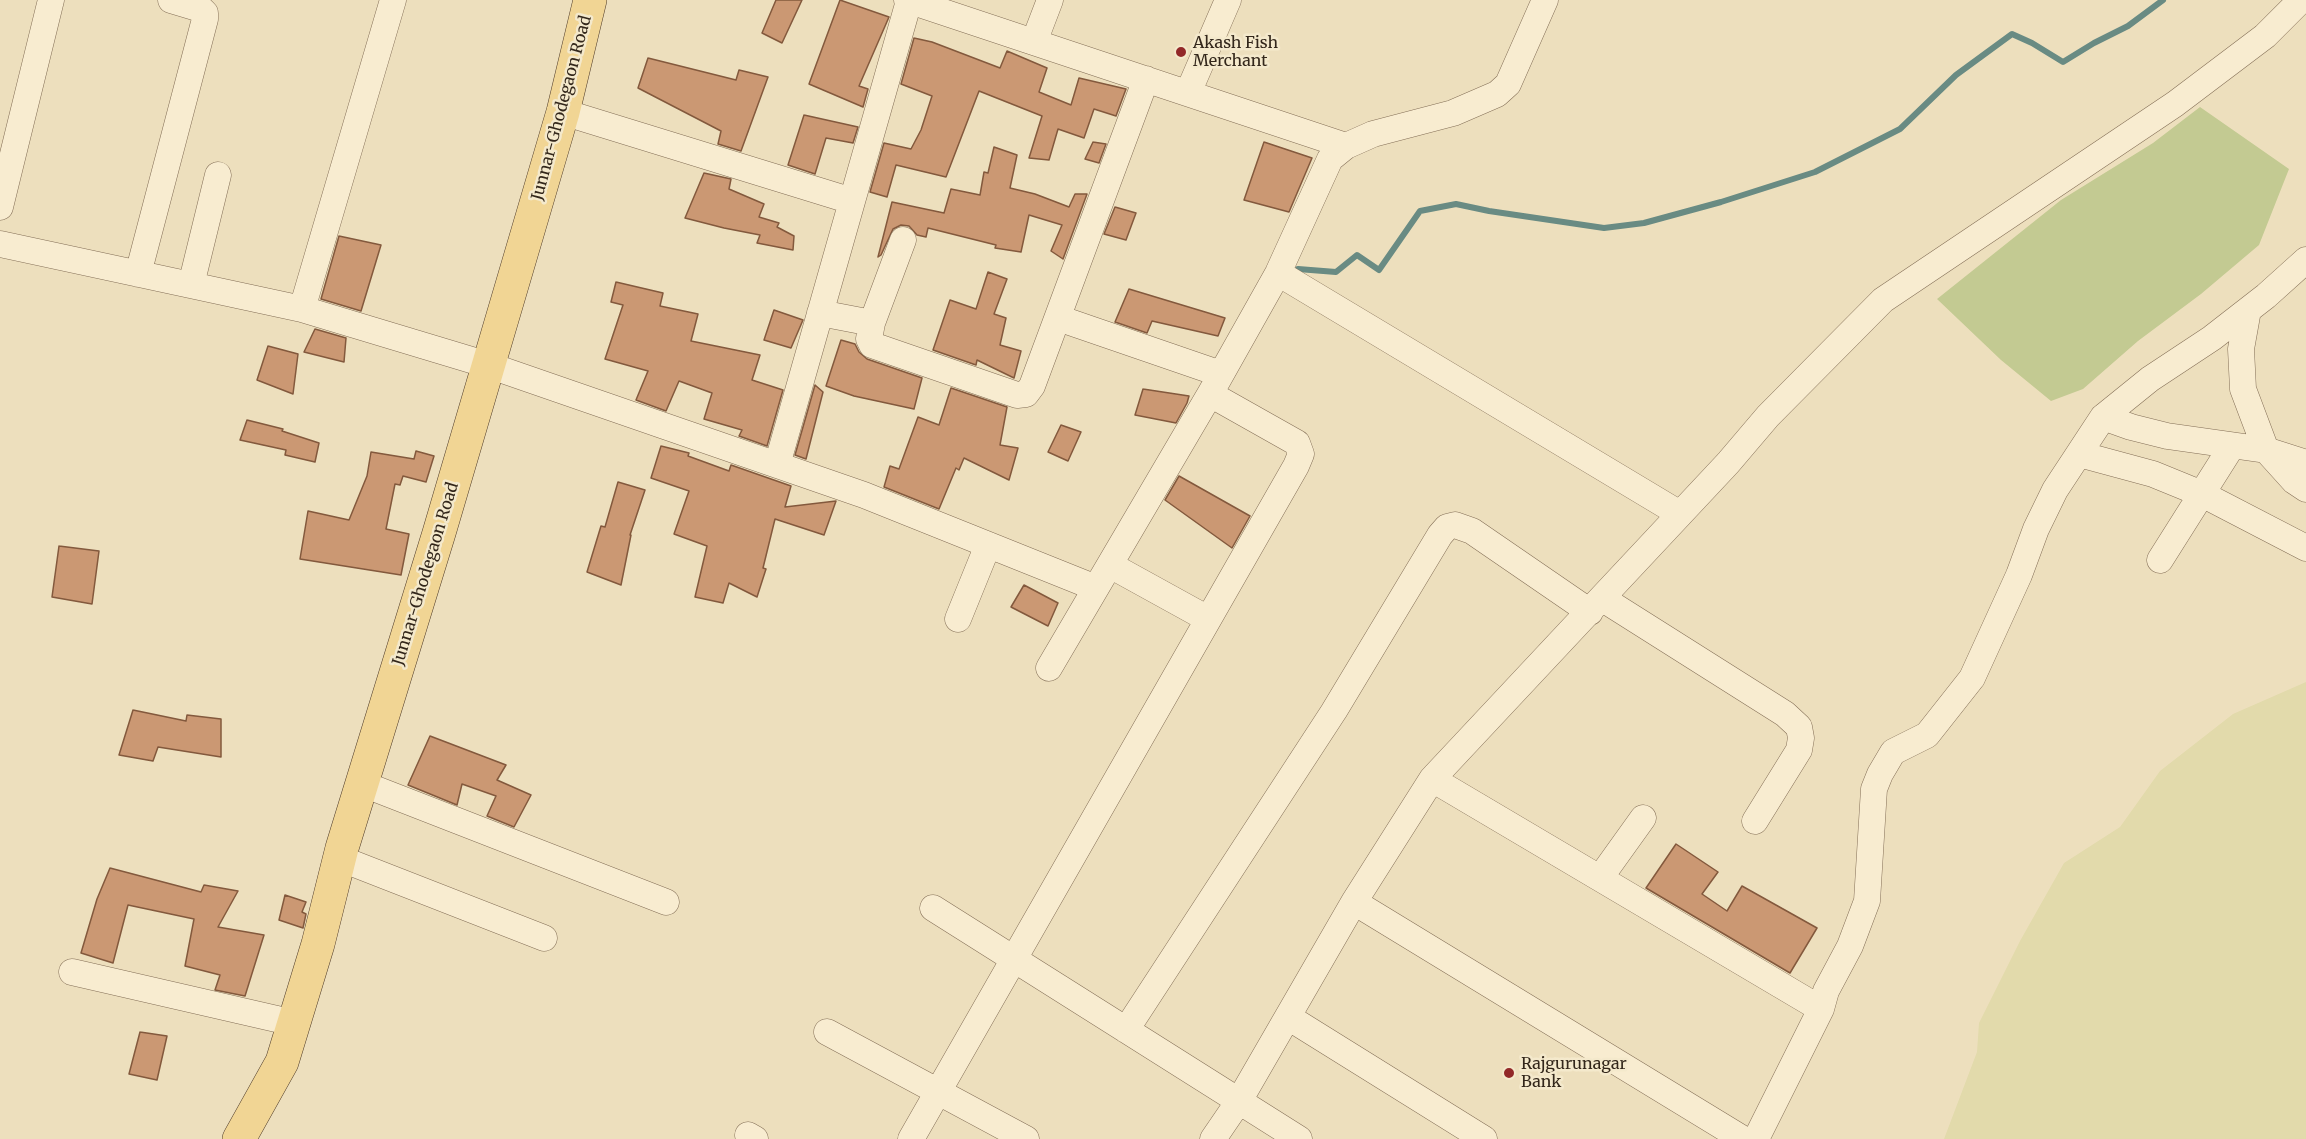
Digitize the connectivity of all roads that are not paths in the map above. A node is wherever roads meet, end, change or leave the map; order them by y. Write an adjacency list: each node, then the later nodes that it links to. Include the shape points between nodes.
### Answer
1 (51, 0): 17 (street)
2 (171, 0): 22 (street, via 201,9 205,19)
3 (393, 0): 24 (street)
4 (590, 0): 13 (main road, Junnar-Ghodegaon Road)
5 (908, 0): 10 (street); 16 (street)
6 (1050, 0): 10 (street)
7 (1228, 0): 12 (street)
8 (1545, 0): 14 (street, via 1508,84 1497,94 1453,113 1372,134)
9 (2301, 0): 39 (street, via 2265,36 2175,104 1883,300 1768,416)
10 (1034, 42): 11 (street)
11 (1146, 79): 12 (street); 27 (street)
12 (1188, 93): 14 (street)
13 (563, 112): 16 (street); 29 (main road, Junnar-Ghodegaon Road)
14 (1346, 146): 21 (street, via 1330,159)
15 (218, 175): 23 (street)
16 (852, 201): 26 (street)
17 (0, 207)
18 (903, 240): 28 (street)
19 (0, 244): 22 (street)
20 (2306, 260): 25 (street)
21 (1278, 273): 30 (street); 39 (street)
22 (138, 274): 23 (street)
23 (191, 285): 24 (street)
24 (302, 309): 29 (street)
25 (2248, 310): 31 (street); 33 (street, via 2241,349 2242,389)
26 (820, 313): 28 (street); 36 (street)
27 (1058, 318): 28 (street, via 1032,386 1026,394 1017,395 872,345); 30 (street)
28 (872, 323)
29 (488, 365): 36 (street); 50 (main road, Junnar-Ghodegaon Road)
30 (1215, 384): 43 (street); 47 (street, via 1297,443 1301,454)
31 (2103, 417): 32 (street, via 2167,436); 34 (street)
32 (2232, 446): 33 (street); 38 (street)
33 (2266, 450): 35 (street); 37 (street)
34 (2079, 454): 38 (street, via 2152,474); 61 (street, via 2036,529 1972,678 1927,735 1893,752 1880,774 1874,789 1867,901)
35 (2306, 463)
36 (777, 465): 40 (street)
37 (2306, 489)
38 (2202, 494): 41 (street); 42 (street)
39 (1680, 514): 45 (street)
40 (988, 545): 44 (street); 46 (street)
41 (2306, 548)
42 (2160, 560)
43 (1110, 565): 44 (street); 47 (street)
44 (1096, 588): 48 (street)
45 (1597, 605): 49 (street); 52 (street, via 1785,714 1799,727 1799,750); 64 (street, via 1472,531 1455,525 1447,527 1334,711)
46 (958, 619)
47 (1208, 619): 59 (street)
48 (1049, 668)
49 (1432, 779): 54 (street); 56 (street)
50 (363, 784): 53 (main road, Junnar-Ghodegaon Road); 55 (street)
51 (1643, 818): 54 (street)
52 (1755, 821)
53 (339, 858): 58 (street); 63 (main road, Junnar-Ghodegaon Road)
54 (1600, 878): 61 (street)
55 (666, 902)
56 (1354, 902): 62 (street); 74 (street)
57 (933, 908): 59 (street)
58 (544, 938)
59 (1014, 959): 64 (street); 66 (street)
60 (72, 972): 63 (street)
61 (1821, 1009): 75 (street)
62 (1288, 1017): 67 (street); 73 (street)
63 (294, 1023): 68 (main road, Junnar-Ghodegaon Road, via 282,1062)
64 (1126, 1030): 67 (street)
65 (827, 1032): 66 (street)
66 (937, 1092): 69 (street); 70 (street)
67 (1239, 1101): 71 (street); 72 (street)
68 (239, 1139)
69 (911, 1139)
70 (1026, 1139)
71 (1213, 1139)
72 (1299, 1139)
73 (1484, 1139)
74 (1743, 1139)
75 (1756, 1139)

